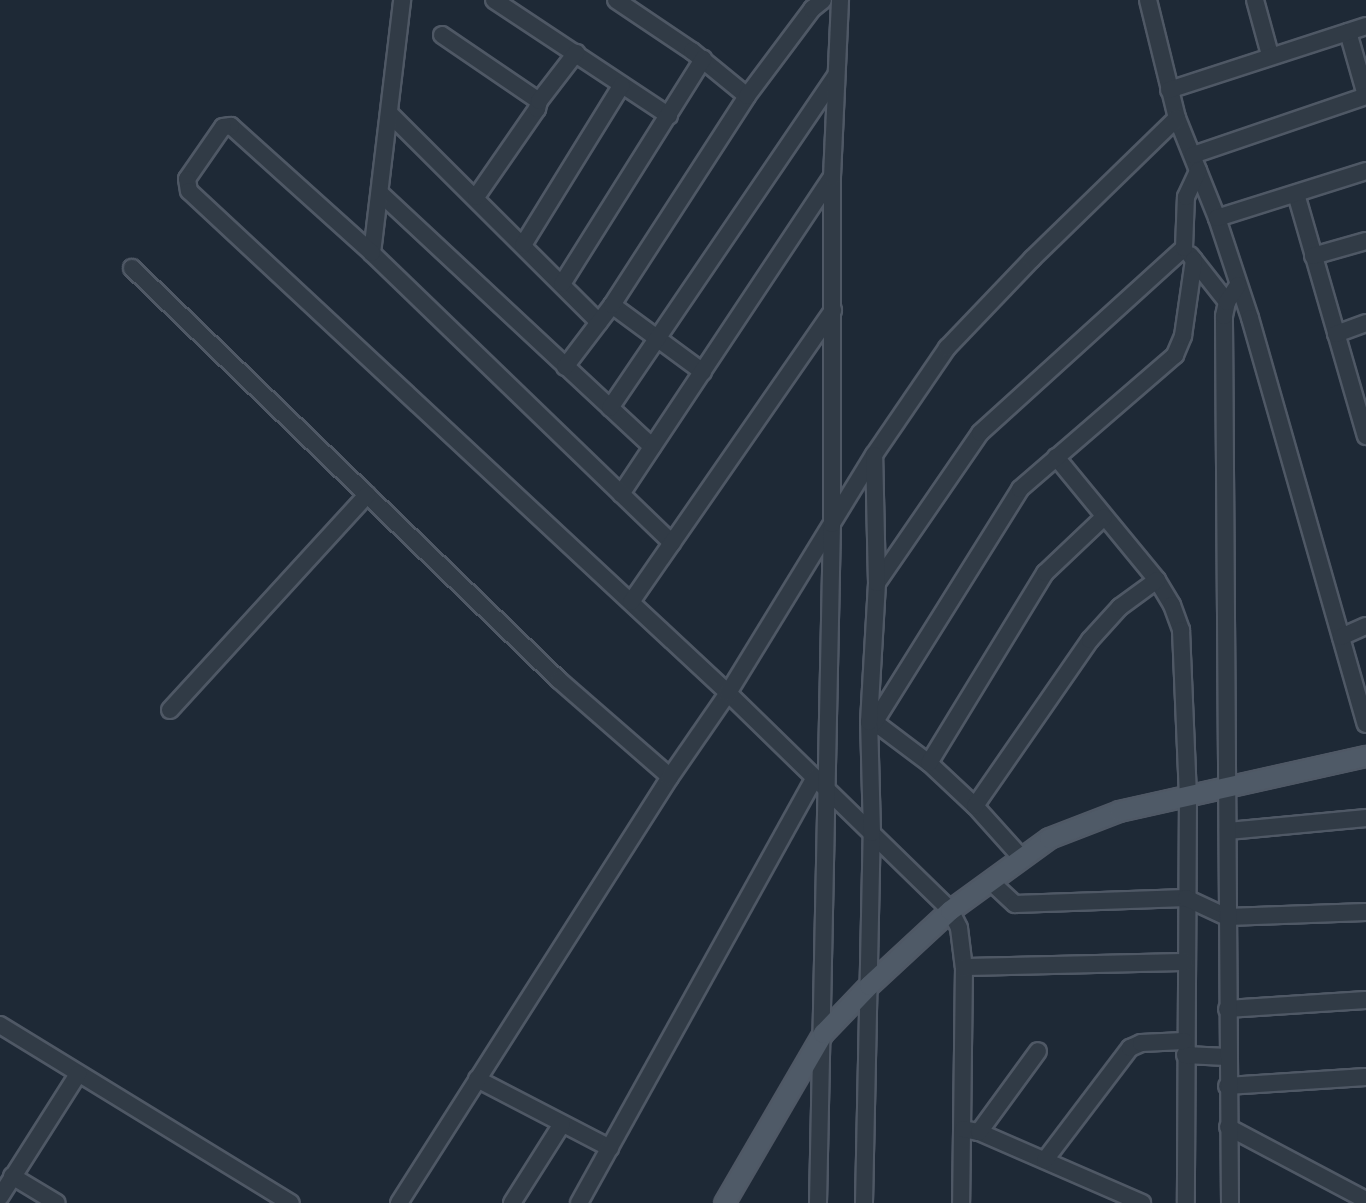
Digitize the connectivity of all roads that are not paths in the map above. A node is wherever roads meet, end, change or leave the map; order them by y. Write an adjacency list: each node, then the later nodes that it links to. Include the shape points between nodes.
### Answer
1 (402, 0): 20 (street)
2 (494, 0): 11 (street)
3 (616, 0): 13 (street)
4 (822, 0): 18 (street)
5 (1148, 0): 16 (street)
6 (1255, 0): 12 (street)
7 (841, 1): 14 (street)
8 (1366, 26): 9 (street)
9 (1349, 32): 12 (street); 17 (street)
10 (442, 35): 19 (street)
11 (576, 53): 15 (street); 19 (street)
12 (1270, 55): 16 (street)
13 (702, 59): 18 (street); 21 (street)
14 (836, 75): 25 (street); 44 (street)
15 (622, 85): 21 (street); 31 (street)
16 (1169, 90): 22 (street)
17 (1366, 95): 23 (street)
18 (747, 96): 39 (street)
19 (539, 101): 28 (street)
20 (390, 114): 26 (street); 28 (street)
21 (668, 116): 36 (street)
22 (1177, 118): 23 (street); 51 (street, via 947,348)
23 (1196, 163): 29 (street); 33 (street, via 1186,197)
24 (1366, 171): 27 (street)
25 (832, 177): 40 (street); 46 (street)
26 (380, 193): 32 (street); 45 (street)
27 (1296, 194): 29 (street); 34 (street)
28 (476, 197): 31 (street)
29 (1217, 218): 37 (street)
30 (1366, 241): 34 (street)
31 (523, 245): 36 (street)
32 (372, 253): 53 (street); 60 (street, via 231,127 223,127 187,178 189,191)
33 (1189, 254): 38 (street); 52 (street, via 1183,336 1175,355); 59 (street, via 980,433)
34 (1313, 256): 43 (street)
35 (132, 268): 54 (street)
36 (562, 284): 41 (street)
37 (1238, 285): 38 (street); 62 (street)
38 (1227, 302): 71 (street)
39 (612, 305): 41 (street); 44 (street)
40 (833, 309): 56 (street); 57 (street)
41 (599, 322): 45 (street)
42 (1366, 323): 43 (street)
43 (1336, 334): 47 (street)
44 (658, 338): 46 (street); 48 (street)
45 (565, 367): 48 (street)
46 (704, 372): 50 (street)
47 (1361, 399): 49 (street)
48 (610, 408): 50 (street)
49 (1366, 436)
50 (652, 447): 53 (street)
51 (874, 455): 56 (street); 59 (street)
52 (1056, 457): 55 (street); 65 (street, via 1016,495)
53 (621, 494): 57 (street)
54 (367, 495): 64 (street); 69 (street, via 559,680)
55 (1104, 517): 58 (street); 68 (street, via 1050,566)
56 (832, 524): 63 (street); 70 (street)
57 (672, 543): 60 (street)
58 (1157, 580): 72 (street, via 1181,630); 73 (street, via 1120,607 1090,640)
59 (877, 583): 65 (street)
60 (631, 601): 63 (street)
61 (1366, 626): 62 (street)
62 (1341, 638): 66 (street)
63 (728, 693): 69 (street); 70 (street)
64 (170, 710)
65 (872, 723): 68 (street); 76 (street)
66 (1366, 724)
67 (1366, 756): 71 (main road)
68 (929, 763): 73 (street)
69 (670, 777): 95 (street)
70 (820, 783): 76 (street); 89 (street); 100 (street)
71 (1228, 787): 72 (main road); 75 (street)
72 (1188, 794): 77 (main road, via 1119,811 1049,838); 79 (street)
73 (975, 806): 77 (street)
74 (1366, 818): 75 (street)
75 (1228, 831): 82 (street)
76 (872, 834): 80 (street); 85 (street)
77 (1021, 857): 78 (main road)
78 (990, 881): 79 (street, via 1015,904 1030,906); 80 (main road)
79 (1186, 898): 82 (street); 83 (street)
80 (950, 910): 84 (street, via 959,928); 85 (main road)
81 (1366, 912): 82 (street)
82 (1227, 917): 87 (street)
83 (1185, 962): 84 (street); 90 (street)
84 (964, 967): 99 (street)
85 (869, 985): 89 (main road); 112 (street)
86 (1366, 1000): 87 (street)
87 (1227, 1009): 92 (street)
88 (2, 1031): 93 (street)
89 (823, 1033): 110 (main road); 111 (street)
90 (1184, 1048): 92 (street); 101 (street, via 1141,1042 1130,1048); 115 (street)
91 (1038, 1051): 99 (street)
92 (1227, 1057): 96 (street)
93 (78, 1074): 102 (street); 106 (street)
94 (1366, 1077): 96 (street)
95 (477, 1079): 97 (street); 107 (street)
96 (1227, 1086): 98 (street)
97 (562, 1124): 100 (street); 108 (street)
98 (1228, 1127): 104 (street); 116 (street)
99 (971, 1130): 101 (street); 113 (street)
100 (610, 1148): 109 (street)
101 (1045, 1160): 114 (street)
102 (12, 1176): 103 (street); 105 (street)
103 (0, 1197)
104 (1366, 1200)
105 (57, 1203)
106 (290, 1203)
107 (399, 1203)
108 (512, 1203)
109 (579, 1203)
110 (724, 1203)
111 (818, 1203)
112 (864, 1203)
113 (961, 1203)
114 (1142, 1203)
115 (1186, 1203)
116 (1230, 1203)

